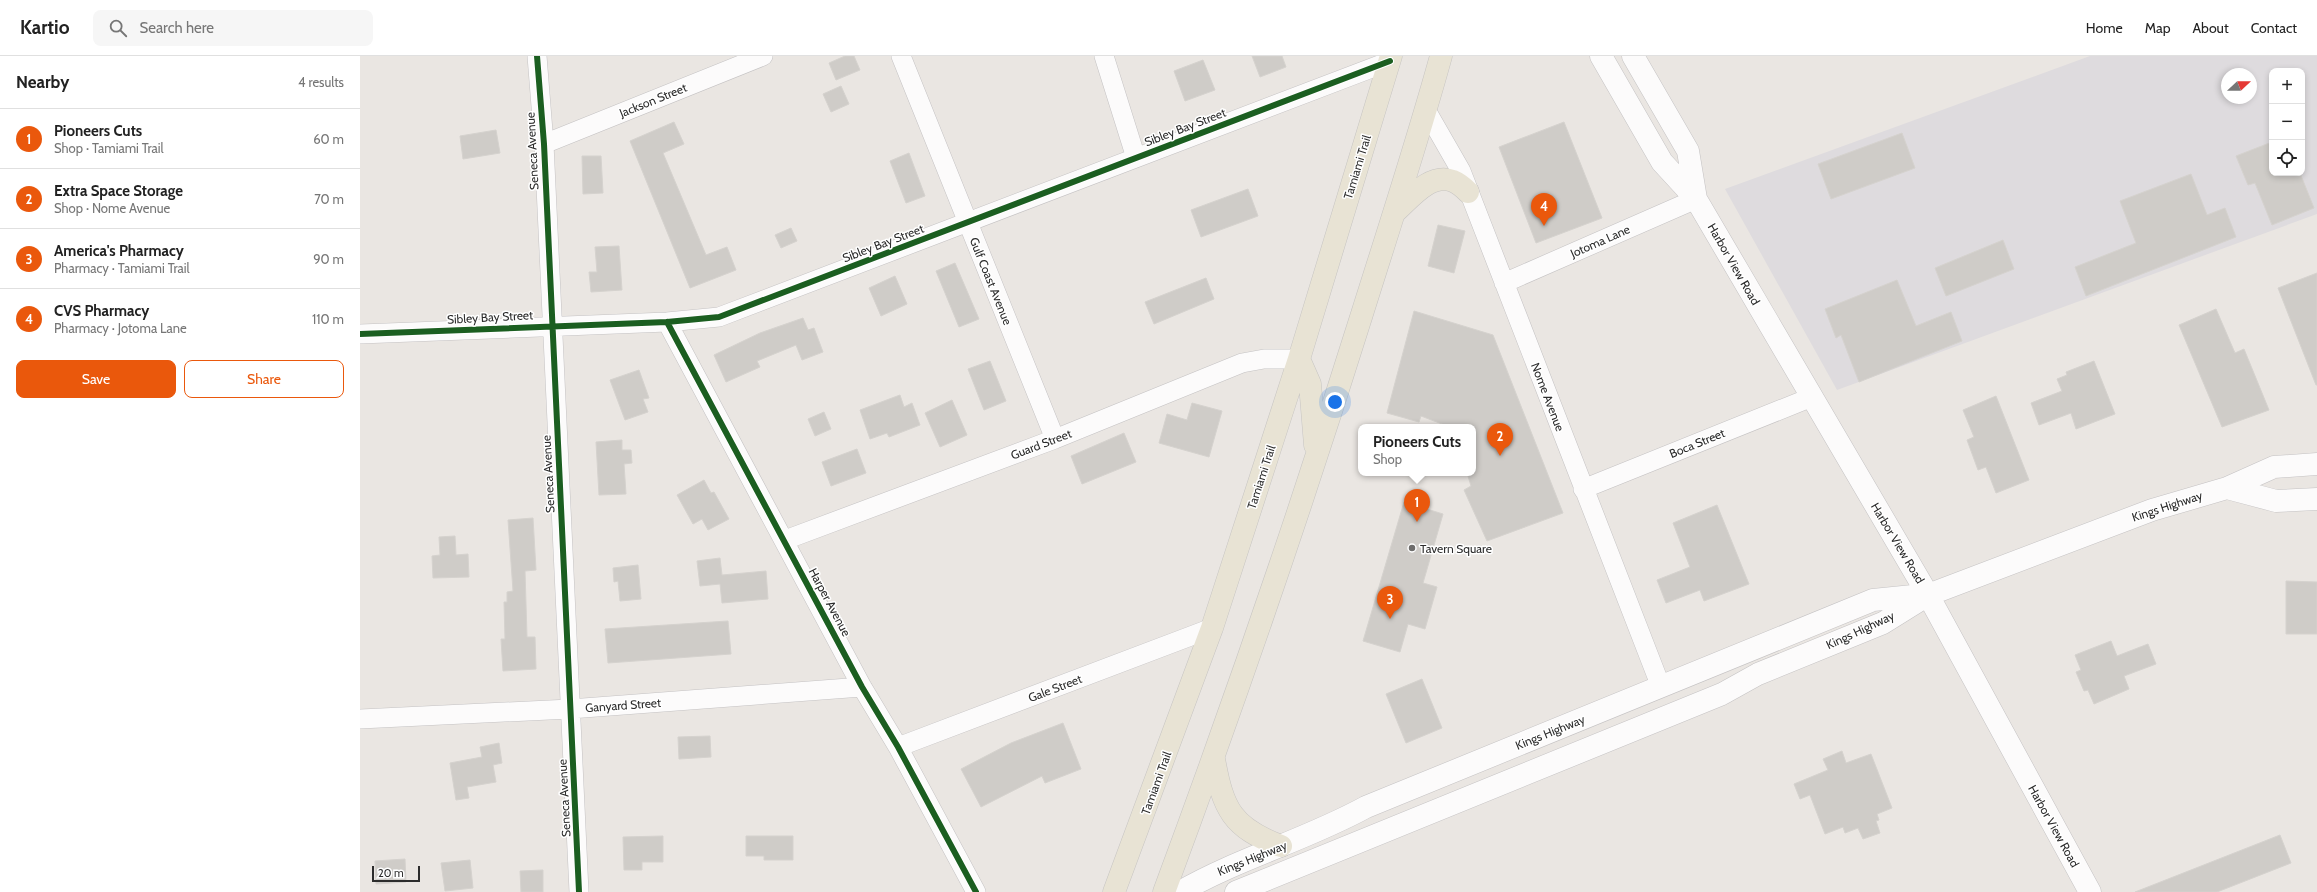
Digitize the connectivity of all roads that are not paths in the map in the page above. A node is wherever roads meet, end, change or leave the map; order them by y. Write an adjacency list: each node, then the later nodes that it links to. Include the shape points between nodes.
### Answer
1 (537, 56): 10 (street, Seneca Avenue)
2 (763, 56): 10 (street, Jackson Street)
3 (901, 56): 15 (street, Gulf Coast Avenue)
4 (1104, 56): 11 (street)
5 (1441, 56): 9 (main road)
6 (1601, 56): 13 (main road, Harbor View Road, via 1662,162)
7 (1634, 56): 13 (main road, Harbor View Road, via 1688,151)
8 (1391, 59): 11 (street, Sibley Bay Street); 20 (main road, Tamiami Trail)
9 (1426, 110): 12 (street, Nome Avenue, via 1461,172); 14 (main road)
10 (544, 144): 18 (street, Seneca Avenue)
11 (1136, 158): 15 (street, Sibley Bay Street)
12 (1468, 192): 14 (main road, via 1454,181 1440,178 1429,183); 16 (street, Nome Avenue)
13 (1696, 199): 16 (street, Jotoma Lane); 21 (main road, Harbor View Road)
14 (1394, 213): 23 (main road)
15 (967, 222): 17 (street, Sibley Bay Street, via 720,317); 22 (street, Gulf Coast Avenue)
16 (1504, 283): 26 (street, Nome Avenue)
17 (667, 322): 18 (street, Sibley Bay Street); 28 (street, Harper Avenue)
18 (552, 325): 19 (street, Sibley Bay Street); 33 (street, Seneca Avenue)
19 (360, 334)
20 (1299, 359): 22 (street, Guard Street, via 1264,359 1242,363); 23 (main road, via 1310,384 1313,399); 30 (main road, Tamiami Trail)
21 (1812, 397): 26 (street, Boca Street); 29 (main road, Harbor View Road)
22 (1054, 439): 28 (street, Guard Street)
23 (1316, 458): 36 (main road)
24 (2317, 464): 25 (main road, Kings Highway, via 2274,467)
25 (2228, 488): 27 (main road, via 2276,501); 29 (main road, Kings Highway, via 2152,510)
26 (1583, 489): 32 (street, Nome Avenue)
27 (2317, 499)
28 (785, 540): 31 (street, Harper Avenue)
29 (1928, 595): 32 (main road, Kings Highway, via 1873,600); 38 (main road, Kings Highway, via 1883,623 1758,674 1722,694); 46 (main road, Harbor View Road)
30 (1212, 628): 35 (street, Gale Street); 42 (main road, Tamiami Trail)
31 (862, 687): 33 (street, Ganyard Street); 35 (street, Harper Avenue)
32 (1661, 687): 37 (main road, Kings Highway)
33 (570, 709): 34 (street, Ganyard Street); 40 (street, Seneca Avenue)
34 (360, 719)
35 (898, 747): 41 (street, Harper Avenue)
36 (1214, 758): 39 (main road, via 1219,790 1232,813 1245,830); 43 (main road)
37 (1426, 783): 38 (main road); 39 (main road, Kings Highway)
38 (1437, 810): 45 (main road, Kings Highway)
39 (1281, 846): 44 (main road, Kings Highway, via 1208,876)
40 (579, 892)
41 (976, 892)
42 (1114, 892)
43 (1164, 892)
44 (1180, 892)
45 (1236, 892)
46 (2090, 892)

